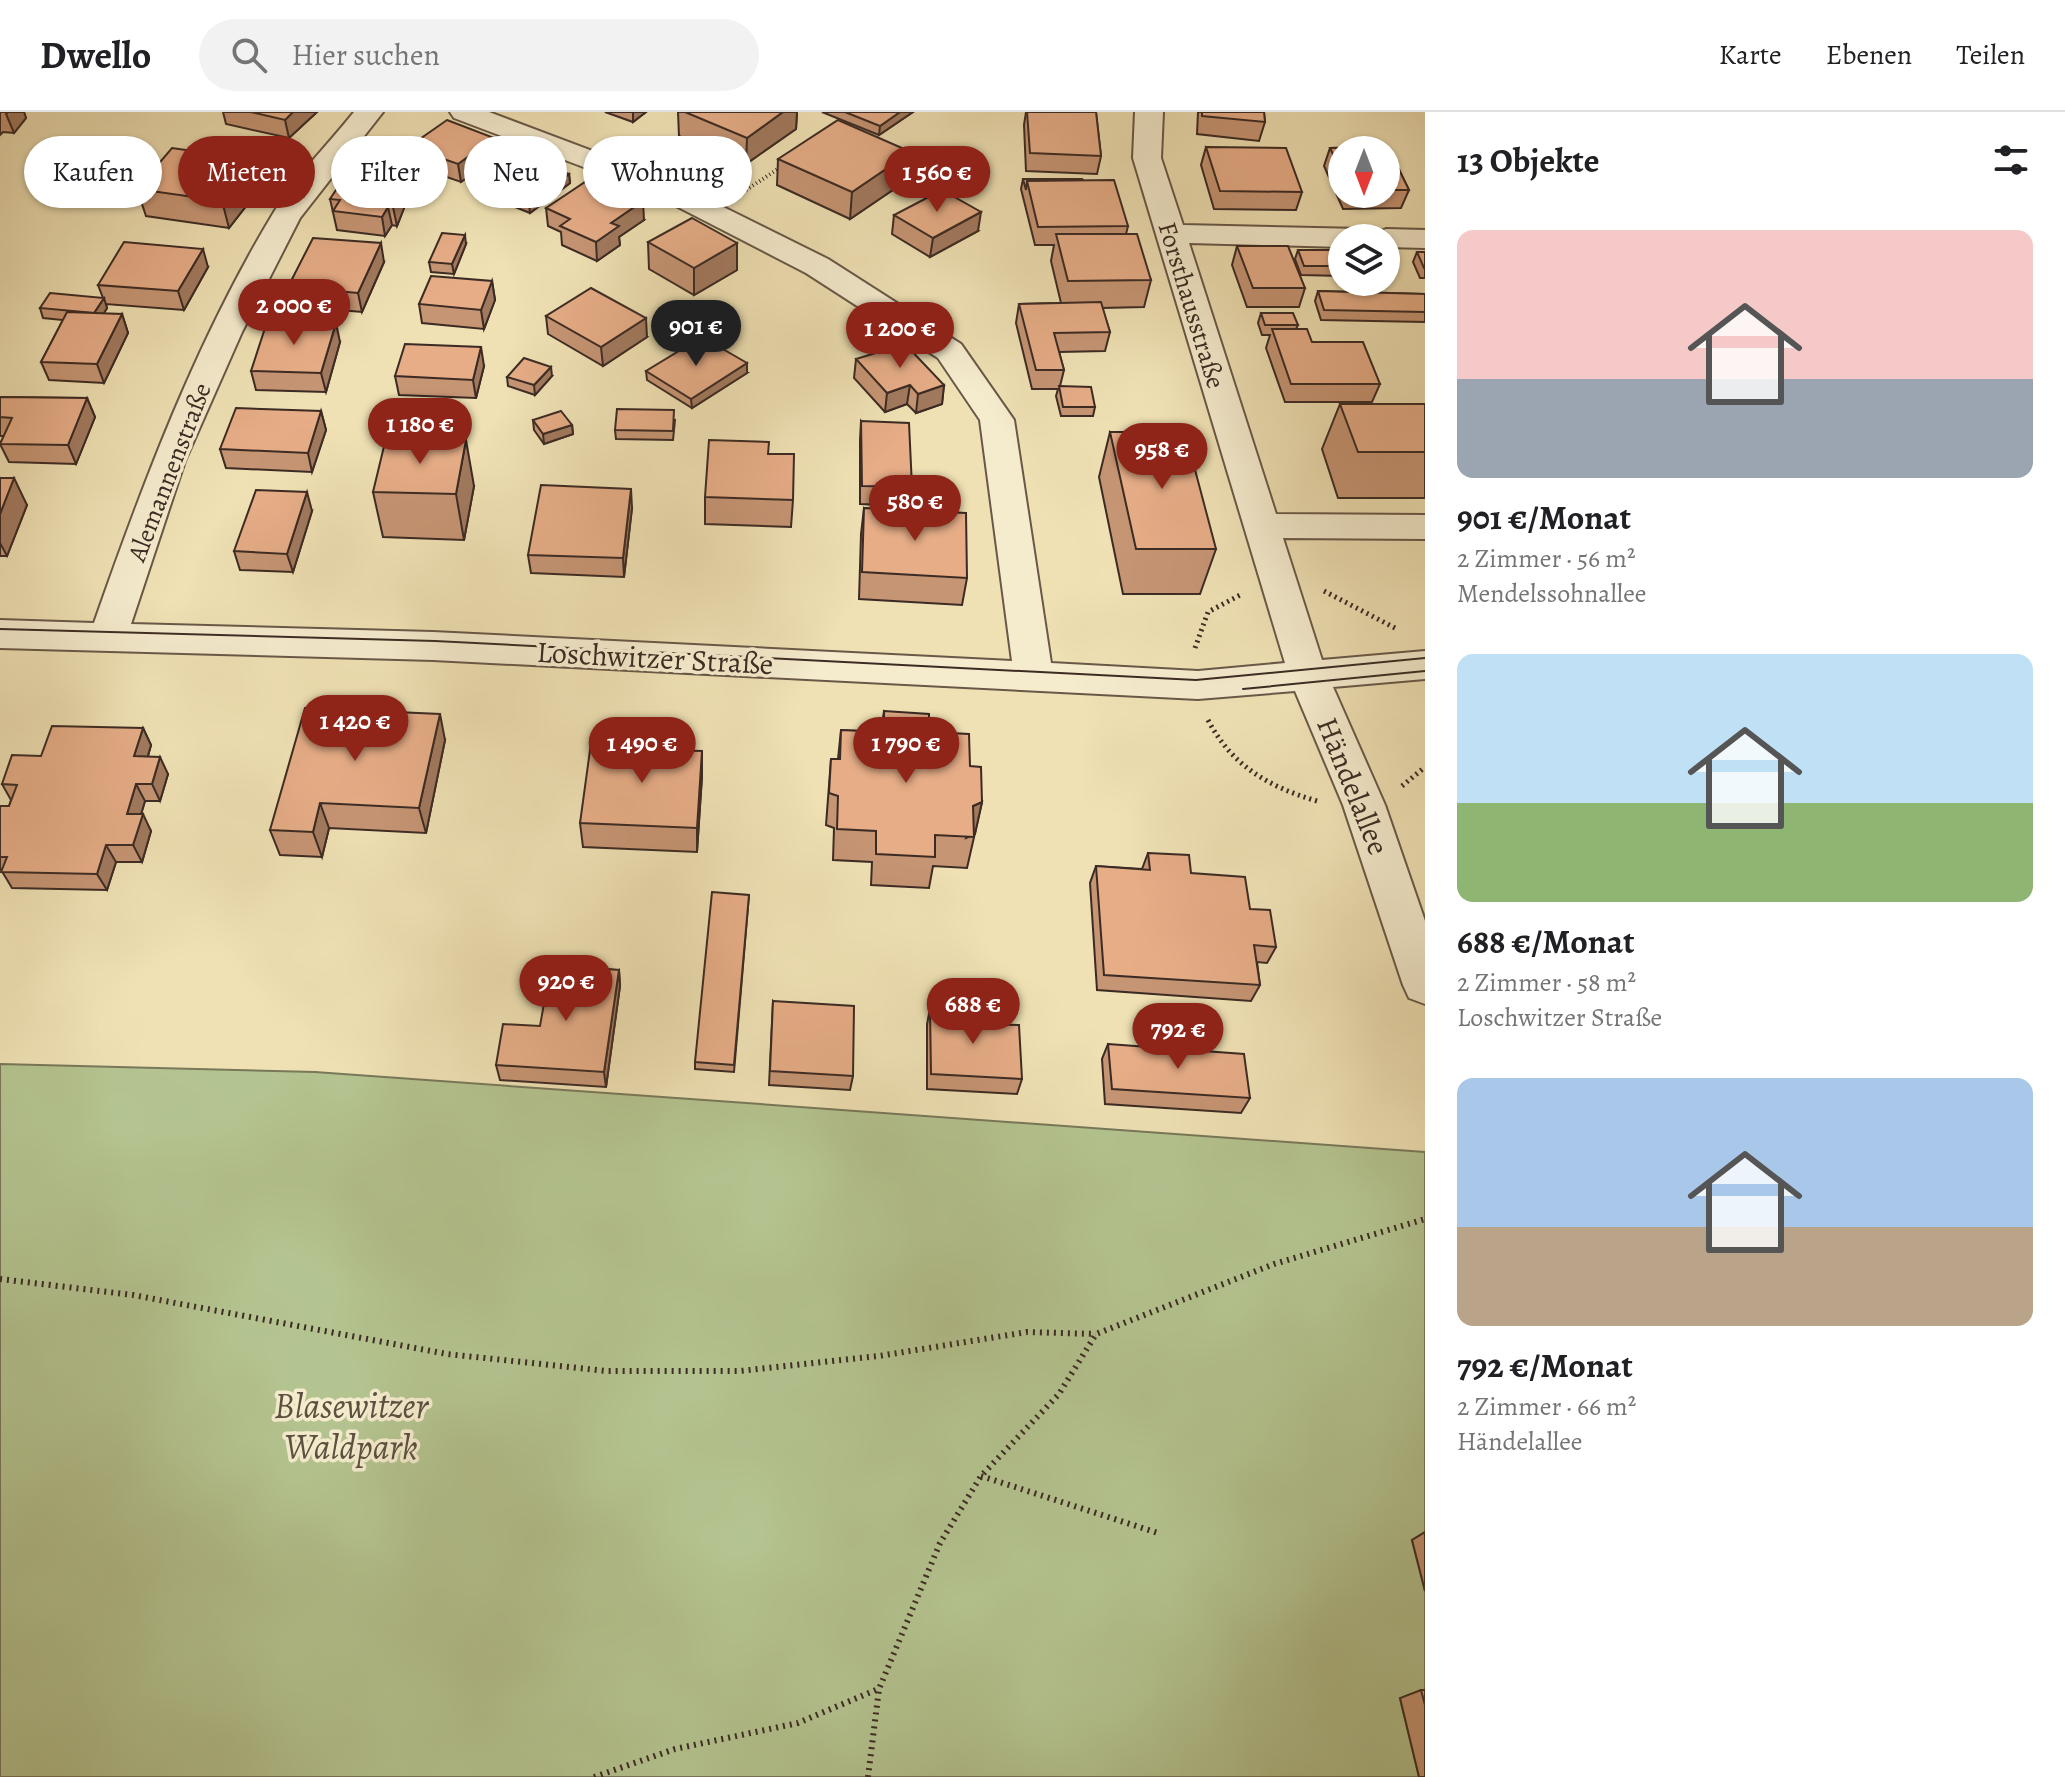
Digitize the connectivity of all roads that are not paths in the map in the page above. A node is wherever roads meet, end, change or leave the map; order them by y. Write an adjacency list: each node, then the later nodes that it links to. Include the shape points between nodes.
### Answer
1 (369, 112): 11 (street, Alemannenstraße, via 286,216 226,332 168,461)
2 (464, 112): 13 (street, via 657,185 817,266 950,351 997,420)
3 (1149, 112): 4 (street, Forsthausstraße, via 1147,158)
4 (1170, 234): 5 (street); 8 (street, Forsthausstraße)
5 (1328, 237)
6 (1400, 238): 7 (street)
7 (1425, 239)
8 (1261, 526): 9 (street); 14 (street, Forsthausstraße)
9 (1425, 527)
10 (0, 634): 11 (street, Loschwitzer Straße)
11 (108, 636): 13 (street, Loschwitzer Straße, via 433,646)
12 (1425, 665): 14 (street, Loschwitzer Straße)
13 (1034, 678): 14 (street, Loschwitzer Straße, via 1198,685)
14 (1310, 678): 15 (street, Händelallee, via 1364,805)
15 (1425, 985)

